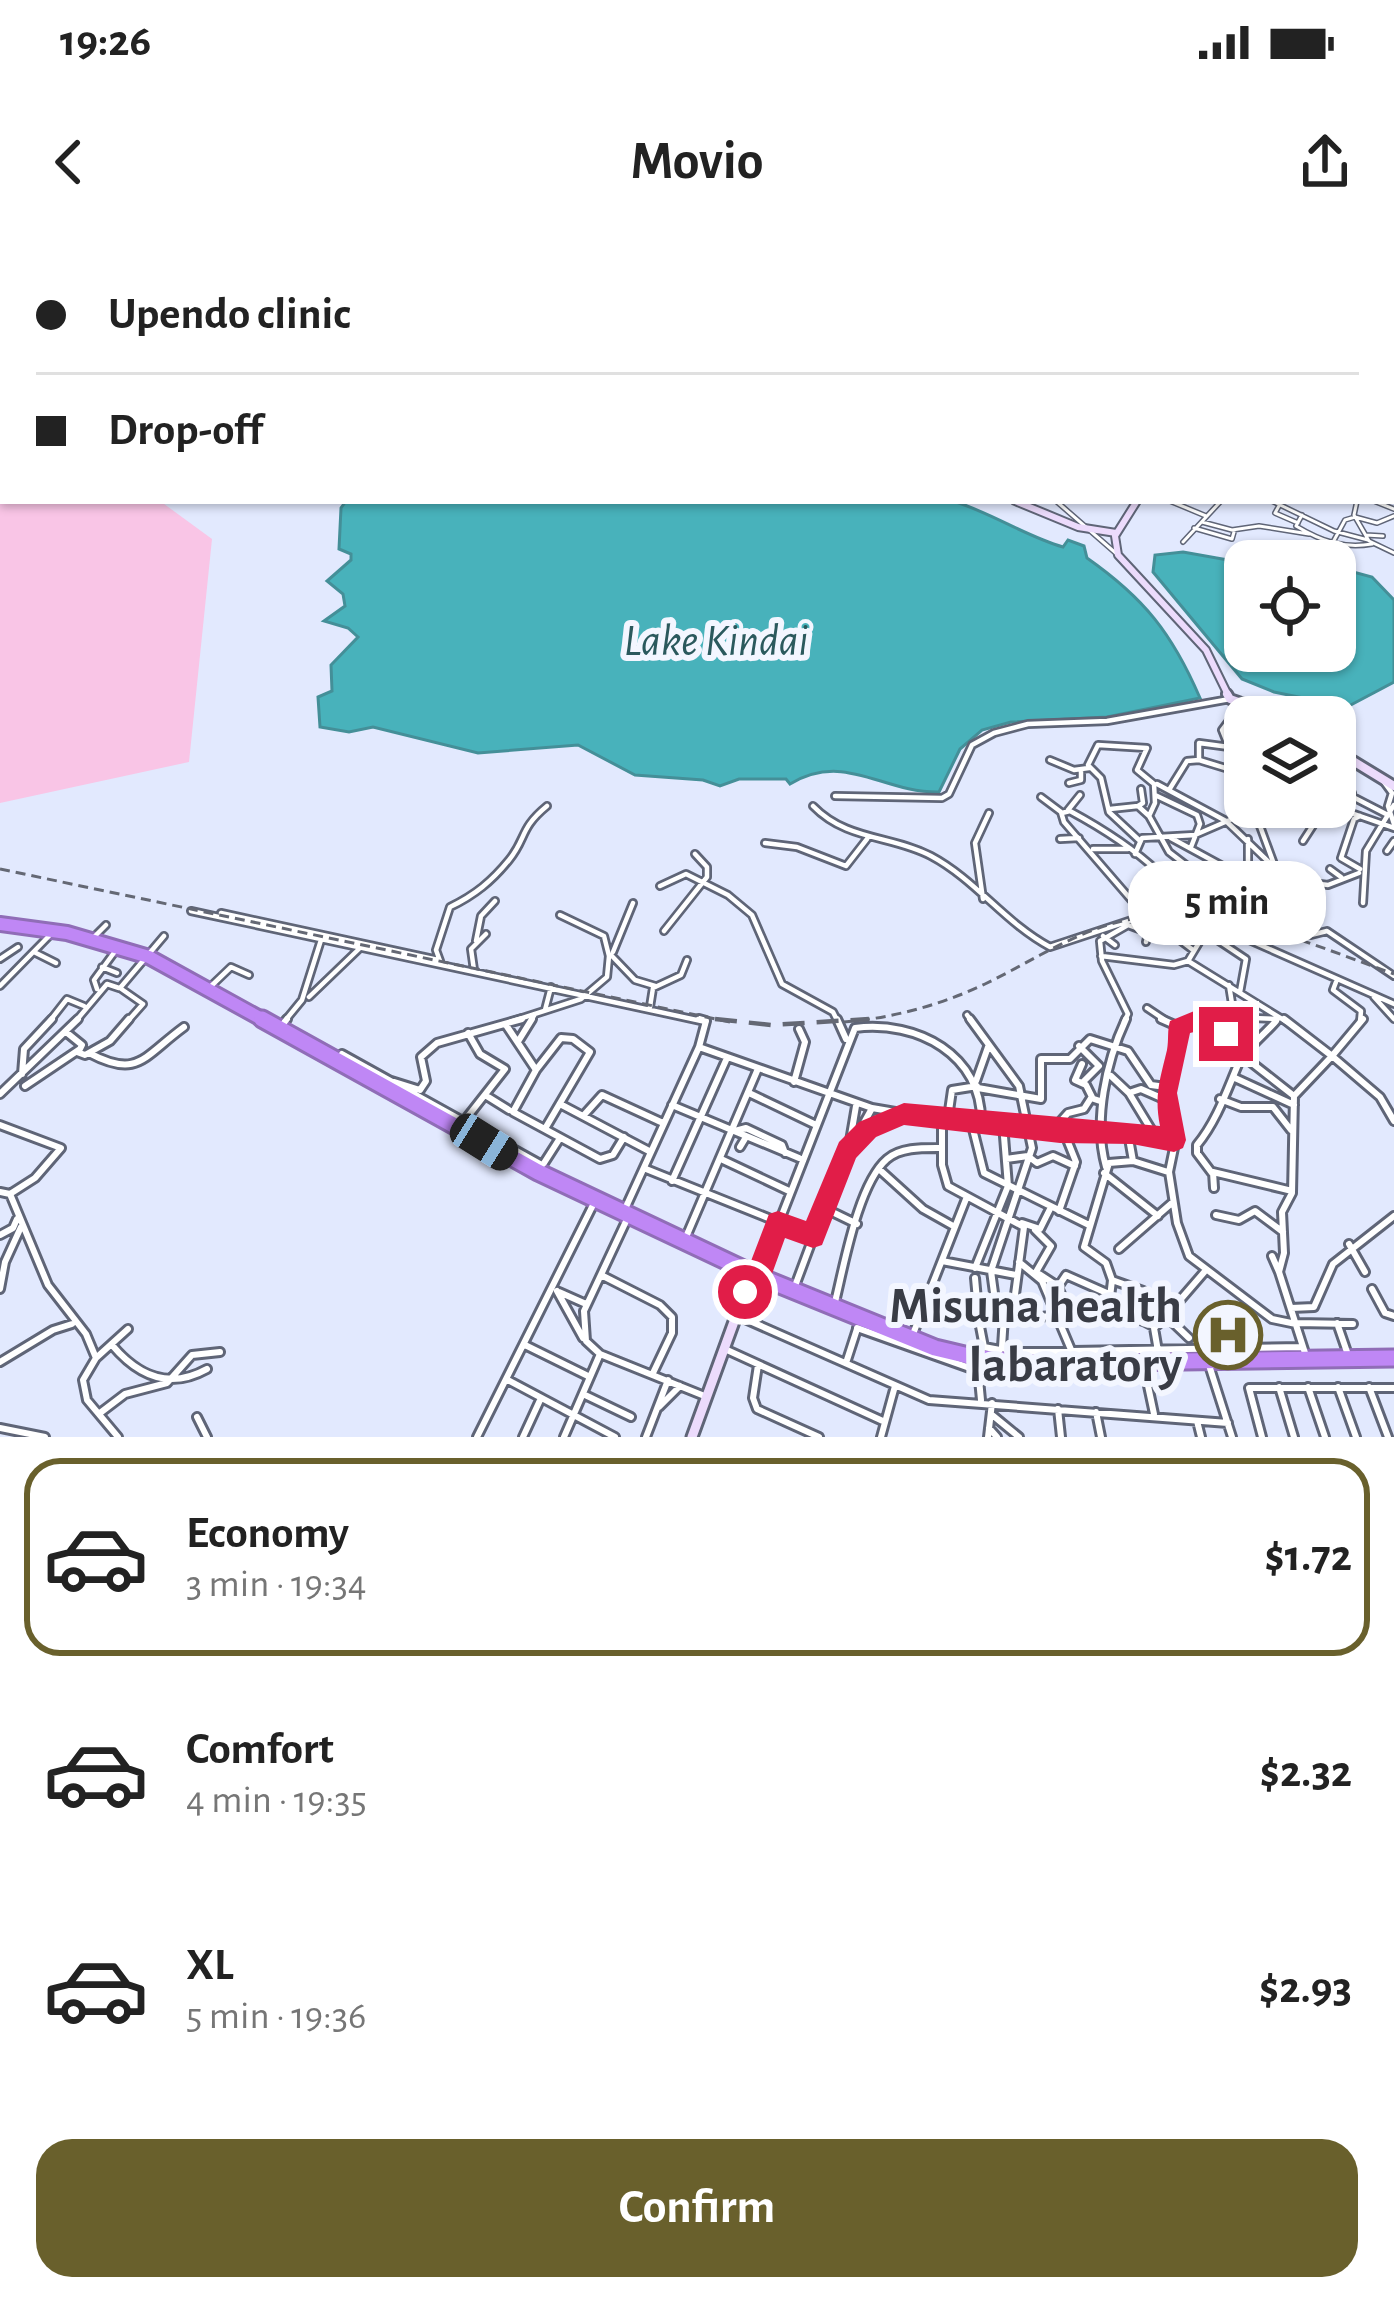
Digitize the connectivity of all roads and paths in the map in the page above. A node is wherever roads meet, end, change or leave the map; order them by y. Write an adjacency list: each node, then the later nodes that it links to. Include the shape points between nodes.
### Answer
1 (1024, 504): 16 (main road)
2 (1060, 504): 16 (street)
3 (1136, 504): 18 (main road)
4 (1176, 504): 12 (street)
5 (1218, 504): 12 (street)
6 (1276, 504): 13 (street, via 1275,513)
7 (1280, 504): 10 (street)
8 (1355, 504): 11 (street)
9 (1393, 505): 11 (street, via 1377,523)
10 (1302, 515): 13 (street); 17 (street)
11 (1355, 517): 17 (street); 23 (street)
12 (1203, 519): 14 (street); 15 (street)
13 (1298, 523): 19 (street)
14 (1194, 529): 15 (street, via 1232,539); 24 (street)
15 (1234, 531): 19 (street)
16 (1094, 532): 18 (main road); 29 (street)
17 (1339, 532): 22 (street); 23 (street)
18 (1118, 534): 29 (main road)
19 (1309, 534): 21 (street)
20 (1383, 536): 23 (street)
21 (1323, 540)
22 (1334, 540)
23 (1369, 540): 26 (street); 27 (street)
24 (1183, 542)
25 (1393, 542): 27 (street)
26 (1356, 545)
27 (1386, 549): 28 (street)
28 (1394, 553)
29 (1118, 555): 30 (main road, via 1206,650)
30 (1229, 696)
31 (1224, 700): 47 (street, via 994,733 972,745 942,798)
32 (1224, 746): 34 (street, via 1199,743)
33 (1050, 760): 38 (street)
34 (1199, 760): 37 (street); 44 (street, via 1187,761)
35 (1356, 763): 39 (main road)
36 (1089, 768): 38 (street); 41 (street, via 1098,745 1144,746 1138,772); 57 (street, via 1101,778)
37 (1224, 768)
38 (1081, 770): 40 (street, via 1081,780)
39 (1381, 778): 42 (main road); 62 (street, via 1392,793)
40 (1069, 783)
41 (1154, 783): 44 (street); 46 (street)
42 (1394, 786)
43 (1141, 789): 55 (street)
44 (1168, 790): 49 (street)
45 (1080, 795): 59 (street)
46 (1155, 795): 58 (street); 63 (street)
47 (835, 796)
48 (1041, 797): 59 (street)
49 (1182, 797): 58 (street); 65 (street)
50 (1356, 798): 51 (street)
51 (1363, 800): 56 (street); 62 (street)
52 (1394, 805): 62 (street)
53 (547, 806): 134 (street, via 525,824 509,860 481,892 449,907)
54 (813, 806): 74 (street, via 829,824)
55 (1138, 806): 57 (street); 63 (street)
56 (1356, 807)
57 (1109, 809): 77 (street)
58 (1191, 810): 72 (street, via 1200,822)
59 (1065, 812): 73 (street); 84 (street, via 1106,827)
60 (989, 813): 97 (street, via 974,843)
61 (1356, 815): 64 (street)
62 (1385, 815): 64 (street); 67 (street); 89 (street)
63 (1149, 816): 71 (street)
64 (1360, 816): 89 (street, via 1341,858)
65 (1224, 820)
66 (1224, 822): 72 (street)
67 (1394, 826)
68 (1235, 828): 76 (street)
69 (1263, 828): 87 (street)
70 (1311, 828): 78 (street)
71 (1162, 835): 72 (street); 77 (street); 81 (street); 86 (street)
72 (1192, 836): 81 (street)
73 (1079, 838): 75 (street); 82 (street)
74 (867, 839): 80 (street, via 846,866); 97 (street, via 934,858)
75 (1060, 839)
76 (1248, 839): 87 (street); 90 (street)
77 (1139, 840): 84 (street)
78 (1303, 841)
79 (1394, 841): 83 (street)
80 (765, 843)
81 (1191, 847): 90 (street)
82 (1090, 848): 84 (street); 104 (street)
83 (1387, 851)
84 (1131, 852): 96 (street)
85 (695, 854): 93 (street, via 707,867)
86 (1186, 865)
87 (1275, 869): 91 (street)
88 (1330, 869): 92 (street)
89 (1359, 871): 92 (street); 100 (street)
90 (1240, 875): 91 (street); 102 (street, via 1240,894)
91 (1263, 877): 108 (street)
92 (1341, 878): 94 (street)
93 (705, 883): 95 (street, via 685,874); 113 (street); 172 (street, via 752,915 779,980 835,1013)
94 (1312, 883)
95 (660, 886)
96 (1162, 886): 102 (street, via 1186,873); 104 (street, via 1151,892); 111 (street)
97 (982, 899): 104 (street, via 1050,947)
98 (495, 901): 121 (street, via 481,916)
99 (633, 903): 129 (street)
100 (1363, 903)
101 (191, 911): 120 (street)
102 (1226, 911): 106 (street); 107 (street)
103 (220, 913): 134 (street)
104 (1147, 913): 111 (street); 111 (street); 112 (street); 114 (street)
105 (560, 915): 129 (street, via 604,935)
106 (1234, 918): 107 (street); 108 (street)
107 (1216, 920): 111 (street); 111 (street); 143 (street)
108 (1255, 920): 142 (street, via 1311,935 1327,931)
109 (0, 924): 115 (highway)
110 (106, 925): 119 (street)
111 (1202, 925): 127 (street); 151 (street, via 1246,959)
112 (1168, 930): 114 (street, via 1161,937); 127 (street)
113 (664, 931)
114 (1148, 931): 118 (street, via 1128,925); 122 (street)
115 (52, 932): 119 (highway); 128 (street)
116 (486, 934): 121 (street)
117 (164, 936): 131 (street)
118 (1103, 936): 123 (street); 130 (street)
119 (92, 938): 124 (highway)
120 (322, 939): 126 (street); 154 (street)
121 (476, 940): 139 (street)
122 (1146, 941)
123 (1115, 945)
124 (121, 946): 131 (highway); 138 (street)
125 (18, 947): 132 (street)
126 (362, 947): 139 (street); 154 (street)
127 (1193, 950): 135 (street)
128 (34, 952): 136 (street); 137 (street)
129 (612, 956): 147 (street); 152 (street, via 600,986)
130 (1101, 956): 135 (street); 174 (street, via 1128,1014)
131 (149, 957): 148 (street); 149 (highway)
132 (1, 958): 137 (street)
133 (687, 960): 147 (street, via 681,975)
134 (440, 961): 139 (street)
135 (1188, 961): 144 (street)
136 (56, 963)
137 (19, 966): 145 (street)
138 (102, 967): 140 (street); 150 (street, via 93,983)
139 (473, 968): 146 (street)
140 (117, 973)
141 (249, 974): 149 (street, via 230,968)
142 (1394, 976)
143 (1338, 981): 153 (street); 182 (street, via 1333,990 1364,1019)
144 (1229, 985): 151 (street); 167 (street)
145 (0, 986)
146 (551, 986): 152 (street); 159 (street)
147 (652, 987): 157 (street)
148 (120, 988): 150 (street, via 109,983); 179 (street, via 143,1004)
149 (208, 988): 168 (highway)
150 (100, 991): 156 (street)
151 (1240, 992): 162 (street)
152 (584, 993): 157 (street); 159 (street)
153 (1372, 995): 155 (street); 163 (street)
154 (305, 1001): 168 (street)
155 (1394, 1004)
156 (84, 1006): 170 (street); 189 (street, via 67,999 24,1049)
157 (650, 1007): 176 (street, via 706,1021)
158 (1148, 1007): 166 (street)
159 (544, 1010): 160 (street)
160 (535, 1014): 164 (street); 173 (street)
161 (967, 1015): 177 (street)
162 (1279, 1018): 167 (street); 181 (street); 182 (street)
163 (1394, 1019)
164 (501, 1024): 171 (street); 173 (street)
165 (184, 1027): 183 (street)
166 (1179, 1027): 167 (street, via 1204,1016); 199 (street)
167 (1231, 1027): 181 (street); 181 (street, via 1225,1041)
168 (278, 1028): 254 (highway)
169 (799, 1029): 194 (street, via 805,1042)
170 (66, 1032): 178 (street, via 82,1045); 189 (street)
171 (468, 1033): 192 (street, via 422,1055 420,1090); 204 (street, via 480,1054 505,1068)
172 (846, 1039): 195 (street, via 860,1026 892,1025 940,1046); 205 (street, via 842,1073)
173 (514, 1040): 188 (street)
174 (1114, 1044): 175 (street, via 1090,1039); 190 (street); 199 (street, via 1151,1085)
175 (1079, 1046): 196 (street, via 1100,1066); 201 (street, via 1070,1059 1041,1059 1041,1099)
176 (699, 1047): 184 (street); 213 (street)
177 (988, 1047): 195 (street); 201 (street)
178 (77, 1052): 179 (street); 198 (street)
179 (89, 1052): 183 (street, via 123,1068)
180 (342, 1054): 192 (street)
181 (1246, 1055): 191 (street); 206 (street)
182 (1332, 1056): 206 (street); 222 (street)
183 (141, 1058): 185 (street)
184 (728, 1058): 187 (street); 219 (street)
185 (152, 1064)
186 (1082, 1064): 196 (street, via 1075,1078)
187 (758, 1069): 194 (street); 200 (street)
188 (536, 1070): 211 (street, via 562,1037 589,1050); 216 (street)
189 (22, 1074): 197 (street)
190 (1111, 1076): 202 (street); 210 (street)
191 (1235, 1078): 208 (street); 214 (street)
192 (388, 1080): 223 (street)
193 (0, 1081): 197 (street)
194 (794, 1082): 205 (street)
195 (978, 1083): 201 (street, via 1001,1095); 221 (street, via 952,1090); 224 (street)
196 (1082, 1083): 207 (street)
197 (12, 1084): 203 (street)
198 (25, 1086)
199 (1166, 1087): 209 (street)
200 (748, 1092): 226 (street); 231 (street)
201 (1019, 1093): 229 (street)
202 (1129, 1093): 209 (street, via 1141,1089); 240 (street)
203 (0, 1094)
204 (485, 1095): 216 (street); 223 (street)
205 (826, 1095): 212 (street); 226 (street)
206 (1294, 1096): 214 (street)
207 (1092, 1097): 210 (street); 233 (street, via 1062,1118)
208 (1220, 1099): 232 (street, via 1273,1107); 258 (street, via 1196,1148)
209 (1166, 1100): 241 (street)
210 (1102, 1102): 235 (street)
211 (560, 1104): 218 (street); 230 (street)
212 (855, 1104): 215 (street); 220 (street)
213 (672, 1105): 219 (street); 225 (street)
214 (1294, 1105): 232 (street)
215 (872, 1108): 217 (street); 236 (street)
216 (512, 1110): 230 (street)
217 (904, 1114): 221 (street); 236 (street)
218 (584, 1115): 225 (street, via 602,1095); 239 (street)
219 (701, 1116): 231 (street); 259 (street)
220 (857, 1118): 236 (street); 242 (street)
221 (945, 1120): 224 (street); 244 (street)
222 (1394, 1121)
223 (464, 1122): 254 (street)
224 (978, 1123): 227 (street); 260 (street, via 981,1169)
225 (663, 1124): 245 (street)
226 (814, 1124): 249 (street)
227 (1003, 1124): 229 (street); 250 (street)
228 (0, 1125): 266 (street, via 61,1148)
229 (1027, 1126): 233 (street); 247 (street)
230 (544, 1129): 238 (street)
231 (734, 1130): 237 (street); 246 (street, via 779,1143); 248 (street)
232 (1291, 1130): 263 (street)
233 (1060, 1132): 235 (street); 252 (street)
234 (1128, 1133): 235 (street); 240 (street); 251 (street)
235 (1096, 1134): 256 (street)
236 (857, 1135): 242 (street)
237 (746, 1136): 243 (street); 246 (street)
238 (560, 1138): 239 (street, via 603,1159); 254 (street)
239 (624, 1138): 245 (street)
240 (1157, 1140): 241 (street)
241 (1174, 1140): 257 (street)
242 (849, 1147): 271 (street)
243 (740, 1148)
244 (943, 1148): 255 (street, via 901,1152); 268 (street, via 944,1180)
245 (649, 1151): 253 (street)
246 (785, 1154): 249 (street)
247 (1030, 1157): 250 (street); 252 (street); 265 (street)
248 (721, 1159): 262 (street); 267 (street)
249 (801, 1159): 262 (street)
250 (1006, 1159): 260 (street)
251 (1133, 1161): 256 (street); 257 (street)
252 (1075, 1166): 272 (street)
253 (643, 1168): 259 (street); 274 (street)
254 (540, 1169): 269 (highway)
255 (879, 1170): 282 (street); 284 (street)
256 (1104, 1170): 276 (street); 283 (street)
257 (1169, 1172): 270 (street)
258 (1212, 1173): 261 (street); 263 (street)
259 (672, 1181): 267 (street)
260 (1008, 1186): 265 (street); 273 (street)
261 (1214, 1187)
262 (790, 1190): 280 (street)
263 (1292, 1191): 286 (street)
264 (0, 1192): 266 (street)
265 (1019, 1192): 272 (street); 278 (street)
266 (10, 1194): 279 (street)
267 (705, 1195): 280 (street); 289 (street)
268 (967, 1198): 273 (street); 284 (street)
269 (595, 1201): 274 (highway); 310 (street)
270 (1173, 1202): 276 (street); 297 (street, via 1189,1256)
271 (824, 1208): 282 (street); 288 (street)
272 (1055, 1209): 283 (street); 285 (street)
273 (999, 1212): 278 (street); 295 (street)
274 (625, 1215): 289 (highway); 302 (street)
275 (1216, 1215): 286 (street, via 1239,1220 1256,1211)
276 (1158, 1216): 291 (street)
277 (1394, 1216): 290 (street)
278 (1011, 1217): 281 (street); 298 (street)
279 (19, 1223): 287 (street); 296 (street); 327 (street)
280 (778, 1223): 288 (street); 303 (street)
281 (1022, 1223): 285 (street); 294 (street)
282 (857, 1224): 316 (street)
283 (1089, 1225): 306 (street, via 1084,1249 1106,1263)
284 (955, 1227): 293 (street)
285 (1035, 1229): 299 (street, via 1051,1246)
286 (1283, 1232): 300 (street)
287 (0, 1235)
288 (813, 1236): 311 (street)
289 (683, 1242): 303 (highway)
290 (1349, 1244): 301 (street); 315 (street, via 1322,1276 1314,1306)
291 (1119, 1249)
292 (1272, 1256): 300 (street)
293 (942, 1261): 295 (street); 313 (street)
294 (1018, 1262): 299 (street); 304 (street)
295 (975, 1268): 298 (street)
296 (2, 1269): 308 (street)
297 (1206, 1270): 320 (street); 328 (street, via 1272,1319)
298 (992, 1271): 304 (street); 322 (street)
299 (1036, 1272): 307 (street); 323 (street)
300 (1279, 1272): 315 (street)
301 (1365, 1272)
302 (601, 1275): 314 (street); 354 (street, via 672,1318)
303 (755, 1275): 311 (highway); 321 (main road)
304 (1016, 1275): 322 (street)
305 (974, 1278): 317 (street)
306 (1112, 1280): 312 (street); 320 (street, via 1149,1294)
307 (1058, 1287): 312 (street, via 1072,1274); 318 (street)
308 (0, 1289)
309 (1372, 1289): 324 (street)
310 (554, 1290): 314 (street); 334 (street); 336 (street)
311 (793, 1291): 316 (highway)
312 (1109, 1294): 319 (street)
313 (927, 1299): 317 (street); 333 (street)
314 (586, 1304): 334 (street)
315 (1291, 1307): 328 (street)
316 (833, 1308): 325 (highway)
317 (978, 1311): 322 (street); 338 (street, via 984,1347)
318 (1070, 1315): 319 (street); 323 (street)
319 (1108, 1315): 330 (street, via 1144,1318)
320 (1167, 1315): 330 (street); 332 (street)
321 (736, 1316): 337 (main road); 350 (street)
322 (1004, 1316): 323 (street); 338 (street)
323 (1055, 1316): 341 (street)
324 (1394, 1316)
325 (858, 1323): 333 (highway); 350 (street); 351 (street)
326 (1337, 1323): 328 (street); 329 (street); 346 (street)
327 (75, 1324): 344 (street); 347 (street)
328 (1296, 1324): 342 (street)
329 (1353, 1324)
330 (1154, 1328): 343 (street)
331 (128, 1329): 335 (street)
332 (1190, 1338)
333 (911, 1339): 351 (highway)
334 (586, 1341): 340 (street)
335 (112, 1345): 344 (street); 358 (street, via 127,1364)
336 (523, 1345): 355 (street); 356 (street)
337 (724, 1349): 352 (street); 367 (main road)
338 (1002, 1350): 341 (street)
339 (220, 1352): 358 (street, via 192,1354)
340 (600, 1354): 354 (street); 355 (street)
341 (1072, 1354): 343 (street)
342 (1305, 1354): 343 (street); 346 (highway); 349 (highway)
343 (1159, 1356): 348 (highway); 349 (highway)
344 (96, 1358): 374 (street, via 83,1392)
345 (1394, 1358): 346 (highway)
346 (1350, 1359)
347 (0, 1362)
348 (1142, 1362): 351 (highway); 377 (street)
349 (1208, 1362): 382 (street)
350 (847, 1364): 360 (street)
351 (978, 1364): 369 (street)
352 (758, 1365): 381 (street); 386 (street, via 757,1409)
353 (207, 1369): 358 (street)
354 (652, 1374): 357 (street)
355 (590, 1377): 366 (street)
356 (506, 1379): 368 (street); 390 (street)
357 (668, 1380): 359 (street); 371 (street)
358 (167, 1383): 374 (street, via 130,1391)
359 (680, 1385): 367 (street); 371 (street)
360 (895, 1386): 369 (street, via 929,1400); 381 (street)
361 (1279, 1387): 362 (street); 404 (street, via 1248,1389); 405 (street)
362 (1308, 1387): 363 (street); 406 (street)
363 (1338, 1387): 364 (street); 407 (street)
364 (1369, 1387): 365 (street); 408 (street)
365 (1394, 1388)
366 (583, 1394): 376 (street); 379 (street)
367 (707, 1397): 395 (main road)
368 (542, 1398): 376 (street); 391 (street)
369 (981, 1402): 370 (street)
370 (992, 1403): 372 (street); 375 (street)
371 (657, 1409): 394 (street)
372 (1058, 1409): 373 (street); 400 (street)
373 (1096, 1412): 377 (street); 401 (street)
374 (100, 1413): 388 (street)
375 (991, 1414): 384 (street); 399 (street)
376 (574, 1415): 385 (street); 392 (street)
377 (1155, 1416): 380 (street)
378 (197, 1417): 389 (street)
379 (631, 1417)
380 (1197, 1420): 382 (street); 402 (street)
381 (885, 1423): 397 (street)
382 (1228, 1423): 403 (street)
383 (0, 1428): 387 (street)
384 (988, 1433): 398 (street)
385 (603, 1434): 393 (street)
386 (807, 1435): 396 (street)
387 (45, 1437)
388 (118, 1437)
389 (207, 1437)
390 (477, 1437)
391 (523, 1437)
392 (564, 1437)
393 (615, 1437)
394 (646, 1437)
395 (692, 1437)
396 (819, 1437)
397 (881, 1437)
398 (998, 1437)
399 (1019, 1437)
400 (1061, 1437)
401 (1101, 1437)
402 (1201, 1437)
403 (1232, 1437)
404 (1262, 1437)
405 (1294, 1437)
406 (1325, 1437)
407 (1355, 1437)
408 (1388, 1437)

